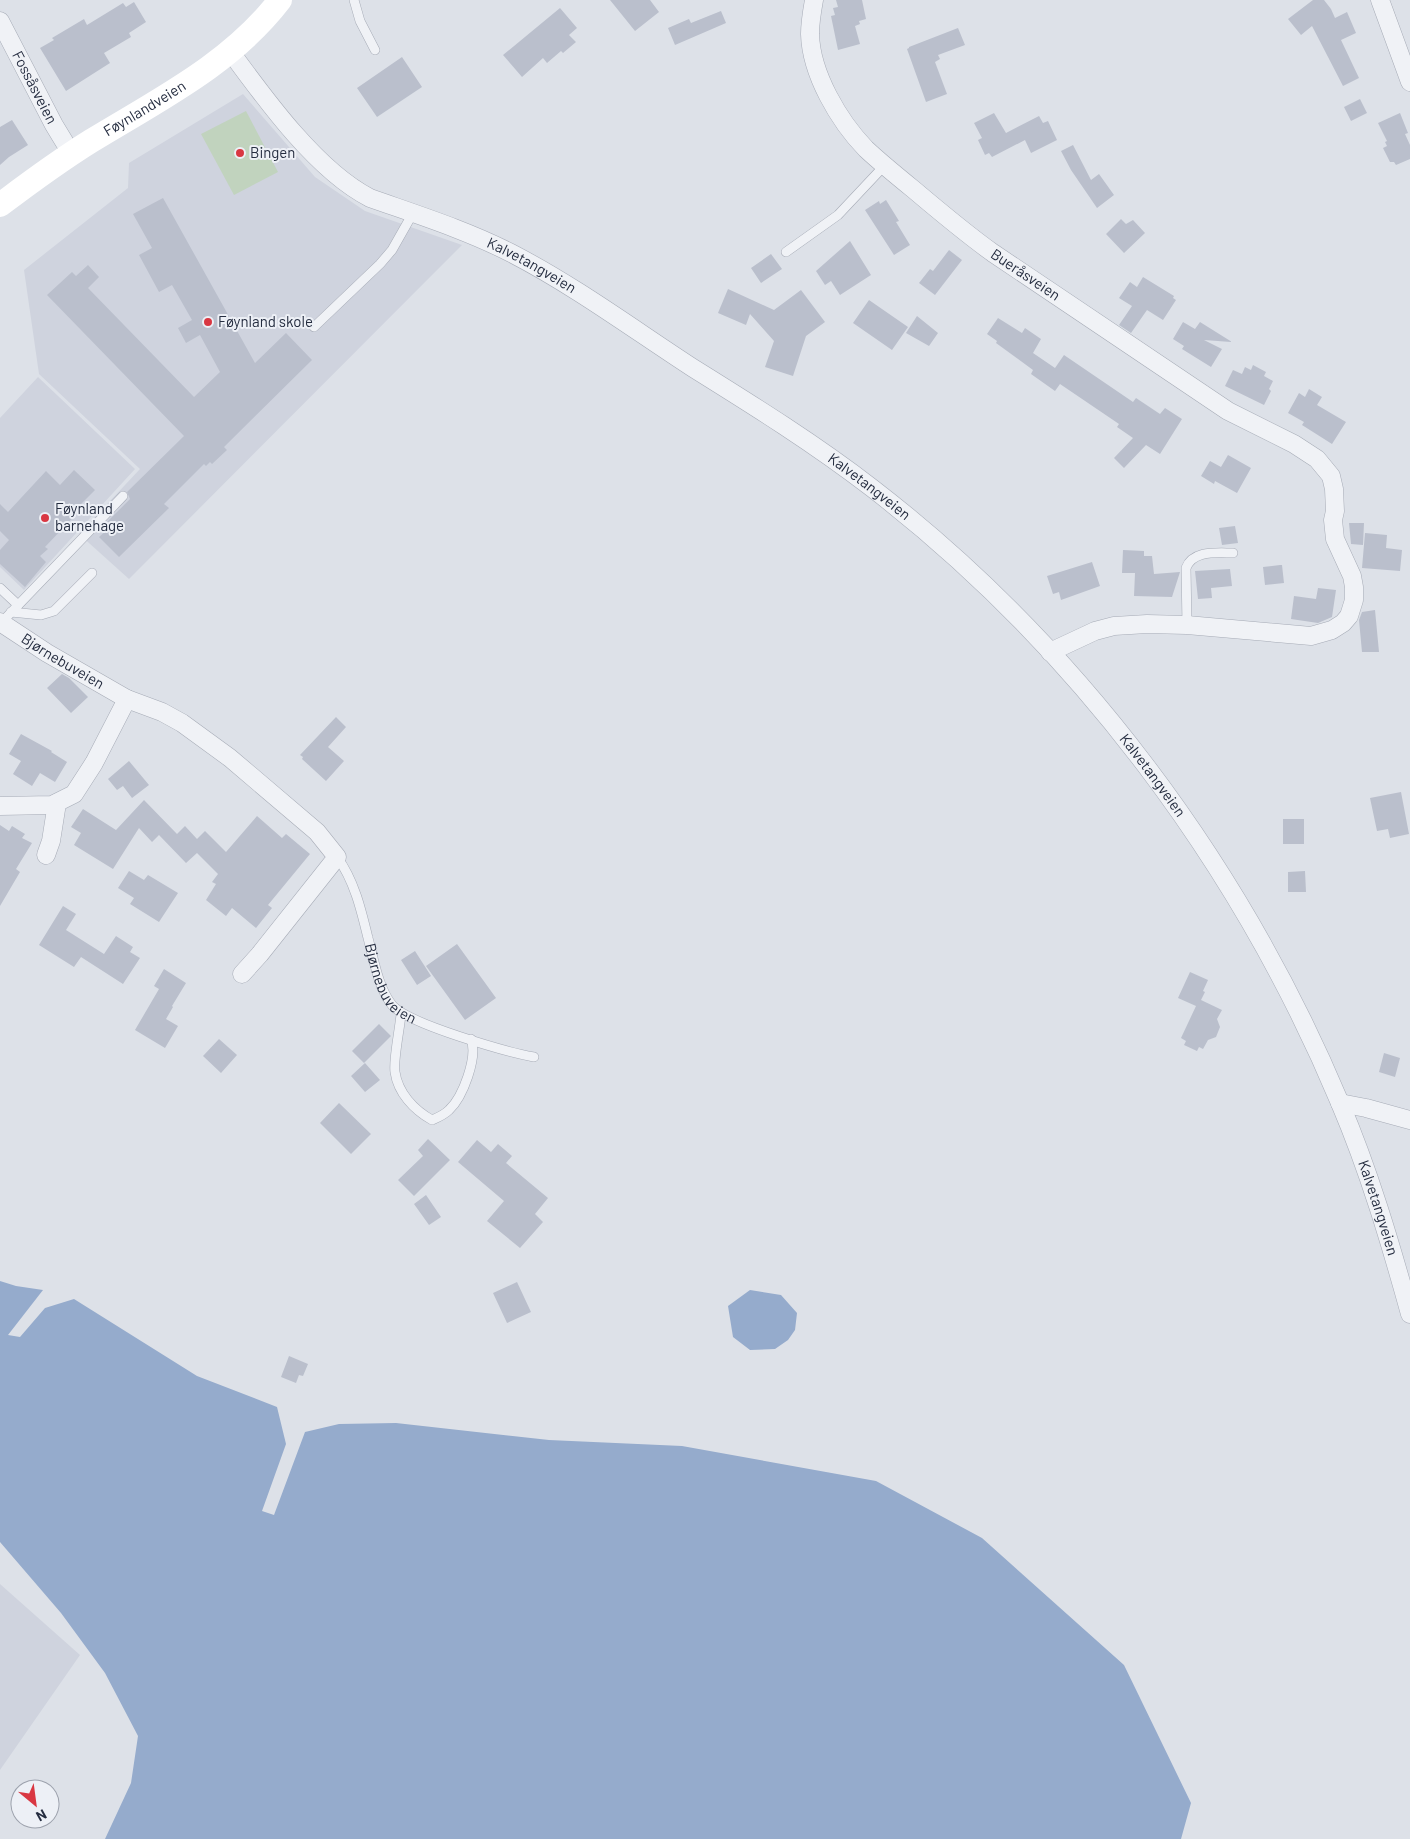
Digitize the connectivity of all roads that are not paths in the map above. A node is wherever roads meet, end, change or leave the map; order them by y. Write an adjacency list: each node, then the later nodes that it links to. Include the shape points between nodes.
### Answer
1 (280, 0): 7 (main road, Føynlandveien)
2 (354, 0): 6 (lane, via 360,21)
3 (814, 0): 10 (street, Bueråsveien, via 810,36 813,57 826,90 846,124)
4 (1380, 0): 8 (street)
5 (0, 21): 9 (street, Fossåsveien)
6 (375, 50)
7 (230, 51): 9 (main road, Føynlandveien, via 181,87); 12 (street, Kalvetangveien, via 307,147 339,178 370,198)
8 (1410, 82)
9 (71, 154): 11 (main road, Føynlandveien)
10 (885, 165): 13 (lane, via 838,215); 21 (street, Bueråsveien, via 1001,259 1228,411 1317,459 1331,476 1335,539 1354,587 1354,600 1343,623 1311,636)
11 (0, 206)
12 (413, 214): 14 (lane, via 380,264); 22 (street, Kalvetangveien, via 470,234 549,274 822,452 872,487 940,544)
13 (786, 252)
14 (314, 327)
15 (123, 496): 19 (lane)
16 (1233, 553): 21 (lane, via 1201,554 1189,561 1186,568)
17 (92, 573): 20 (lane, via 54,611)
18 (0, 588): 19 (lane)
19 (18, 605): 20 (lane)
20 (4, 619): 23 (street, Bjørnebuveien, via 47,653)
21 (1187, 625): 22 (street, via 1114,626)
22 (1050, 652): 32 (street, Kalvetangveien, via 1114,725 1233,893 1288,991)
23 (126, 699): 24 (street, via 86,778 74,794); 27 (street, Bjørnebuveien, via 182,723 230,758 317,832)
24 (57, 803): 25 (street); 26 (street)
25 (0, 806)
26 (46, 855)
27 (337, 857): 28 (street); 29 (lane, Bjørnebuveien, via 349,876 360,907 381,983 392,1005)
28 (242, 974)
29 (401, 1014): 30 (lane, Bjørnebuveien); 30 (lane, via 394,1072 410,1104 432,1120 449,1110 465,1084 473,1056)
30 (471, 1039): 31 (lane, Bjørnebuveien)
31 (534, 1057)
32 (1340, 1103): 33 (street); 34 (street, Kalvetangveien, via 1381,1212)
33 (1410, 1120)
34 (1410, 1314)

